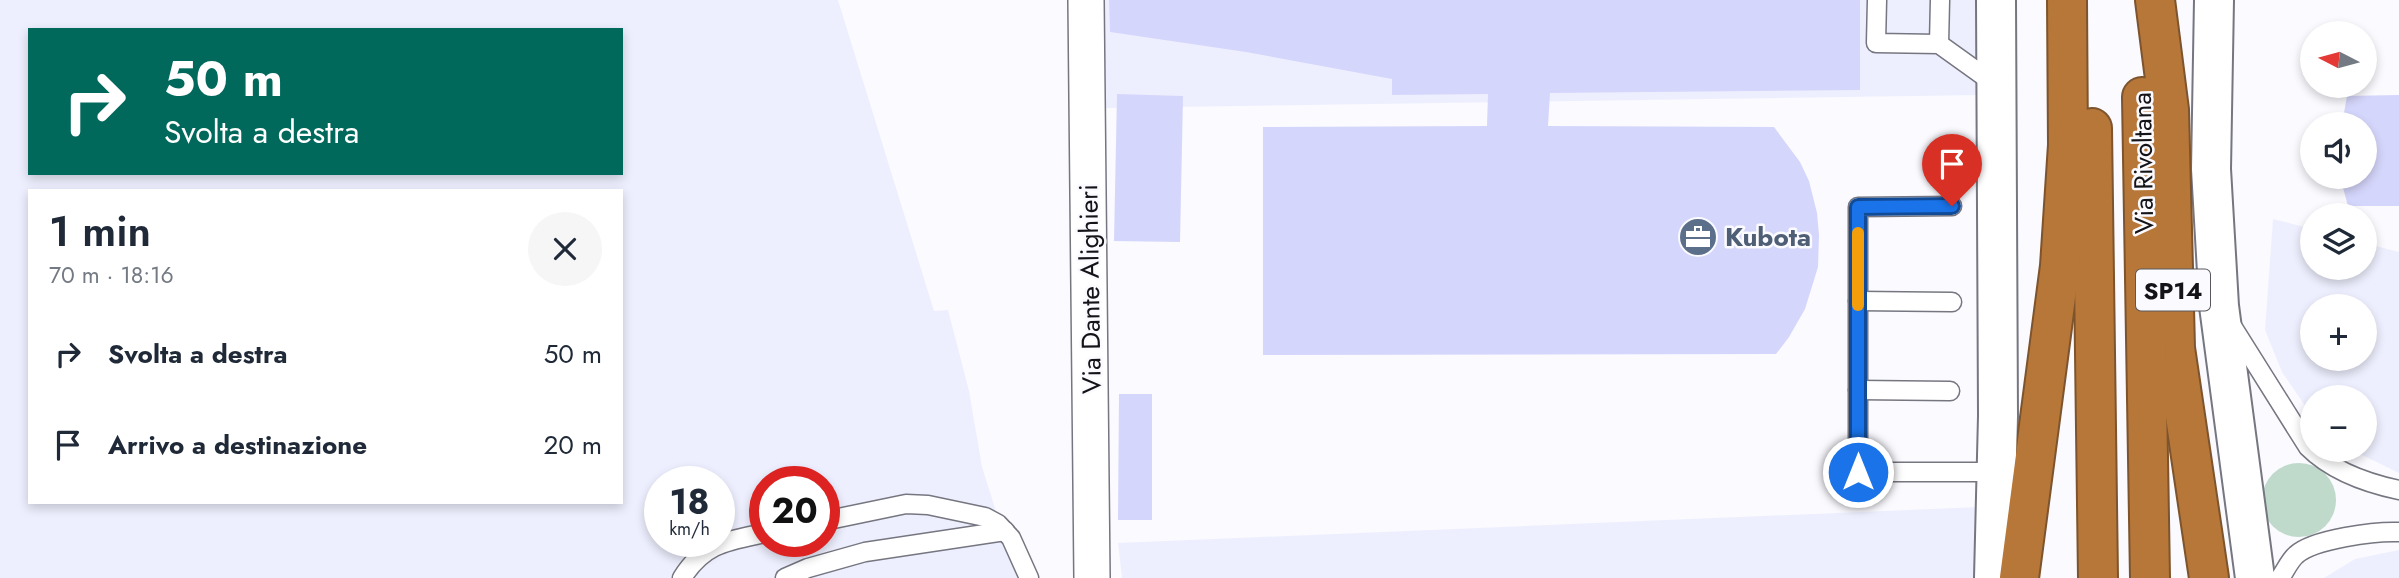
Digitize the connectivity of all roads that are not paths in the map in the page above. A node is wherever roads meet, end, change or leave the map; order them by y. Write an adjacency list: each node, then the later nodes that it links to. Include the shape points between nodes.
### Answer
1 (1086, 0): 27 (street, Via Dante Alighieri)
2 (1877, 0): 10 (lane, via 1876,43)
3 (1940, 0): 10 (lane)
4 (1996, 0): 11 (street)
5 (2067, 0): 29 (highway, via 2068,145 2060,266)
6 (2090, 0): 30 (highway, Via Rivoltana)
7 (2141, 0): 31 (highway, Via Rivoltana / SP14)
8 (2155, 0): 32 (highway, SP14, via 2169,110 2175,348)
9 (2214, 0): 15 (street, via 2211,169)
10 (1939, 44): 11 (lane, via 1985,77)
11 (1996, 76): 18 (street)
12 (1952, 206): 13 (lane, via 1858,207)
13 (1858, 301): 14 (lane); 16 (lane)
14 (1952, 302)
15 (2219, 306): 19 (lane, via 2308,447 2325,463 2346,473); 33 (street)
16 (1858, 390): 17 (lane); 18 (lane, via 1858,472)
17 (1950, 391)
18 (1996, 472): 28 (street)
19 (2399, 490)
20 (840, 518): 21 (lane, via 906,504 928,505 985,517)
21 (1005, 531): 25 (lane, via 865,552); 26 (lane)
22 (2399, 532): 34 (lane, via 2337,538 2296,554)
23 (749, 537): 24 (lane, via 702,552)
24 (682, 578)
25 (785, 578)
26 (1029, 578)
27 (1092, 578)
28 (1994, 578)
29 (2019, 578)
30 (2098, 578)
31 (2150, 578)
32 (2209, 578)
33 (2255, 578)
34 (2280, 578)

